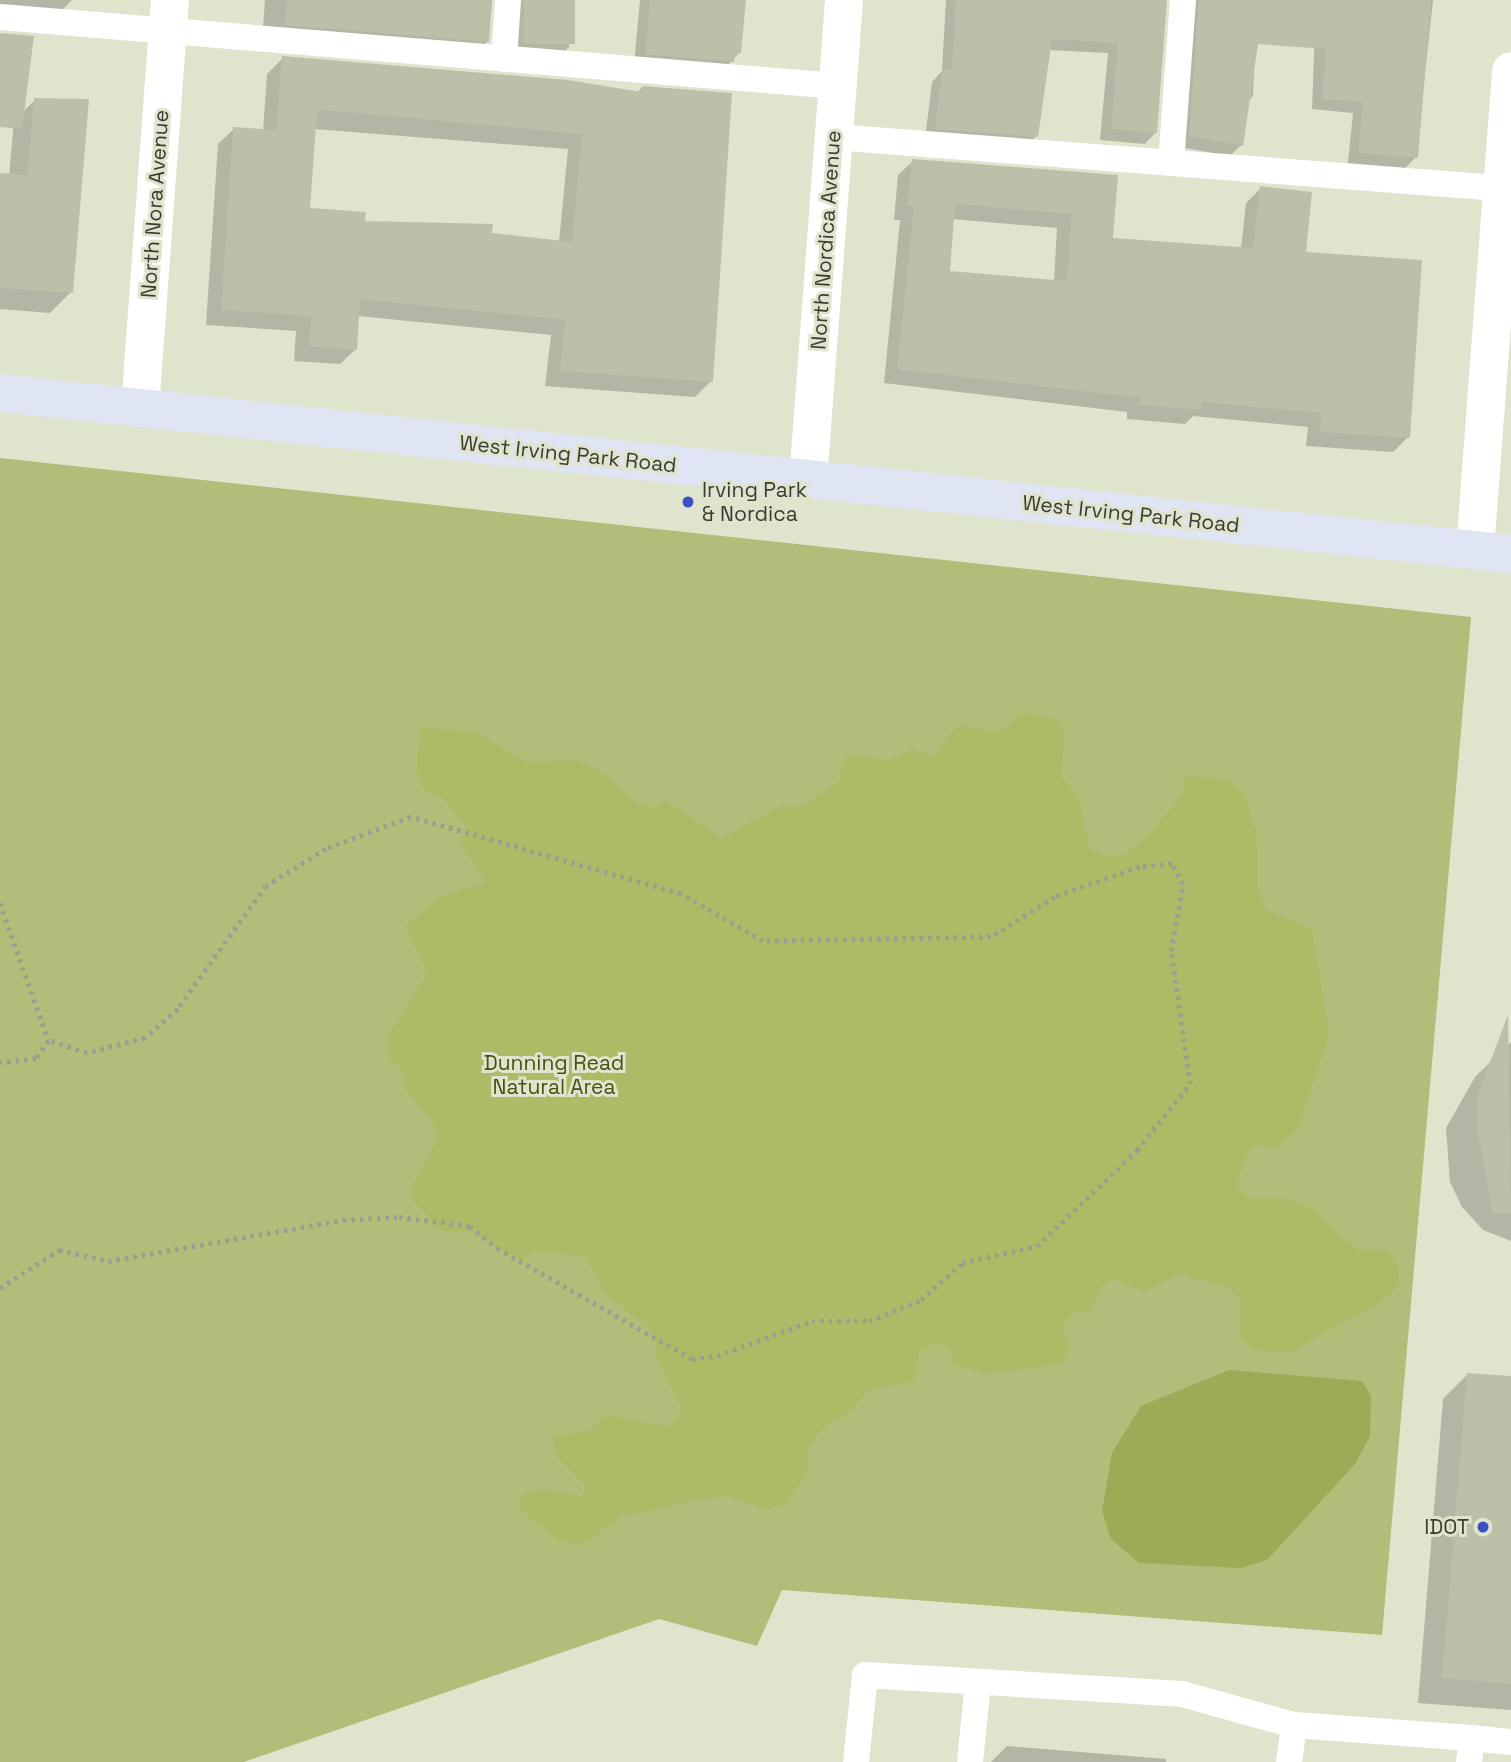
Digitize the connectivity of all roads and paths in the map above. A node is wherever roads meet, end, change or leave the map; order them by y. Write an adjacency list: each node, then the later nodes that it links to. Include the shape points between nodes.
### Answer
1 (508, 0): 6 (lane)
2 (844, 0): 8 (street, North Nordica Avenue)
3 (1183, 0): 10 (lane)
4 (169, 15): 5 (lane); 6 (lane); 13 (street, North Nora Avenue)
5 (0, 17)
6 (504, 59): 8 (lane)
7 (1511, 71): 11 (street)
8 (837, 86): 9 (street, North Nordica Avenue)
9 (834, 137): 10 (lane); 14 (street, North Nordica Avenue)
10 (1171, 163): 11 (lane)
11 (1506, 188): 15 (street)
12 (0, 393): 13 (main road, West Irving Park Road)
13 (140, 408): 14 (main road, West Irving Park Road)
14 (808, 480): 15 (main road, West Irving Park Road)
15 (1493, 552)
16 (0, 903): 17 (path)
17 (49, 1041): 18 (path, via 36,1059); 19 (path, via 87,1053 145,1038 178,1009 266,886 326,849 411,817 681,894 763,941 992,937 1055,897 1140,867 1172,864 1183,884 1171,951 1190,1084 1137,1150 1037,1246 962,1263 921,1300 869,1321 812,1321 717,1356 692,1359 496,1248 470,1226 399,1217 343,1220 108,1261 60,1250)
18 (0, 1063)
19 (0, 1287)
20 (978, 1682): 21 (lane, via 1182,1694); 24 (lane, via 865,1675); 25 (lane)
21 (1294, 1725): 23 (lane); 26 (lane)
22 (1511, 1742): 23 (lane)
23 (1471, 1750)
24 (856, 1762)
25 (970, 1762)
26 (1289, 1762)

